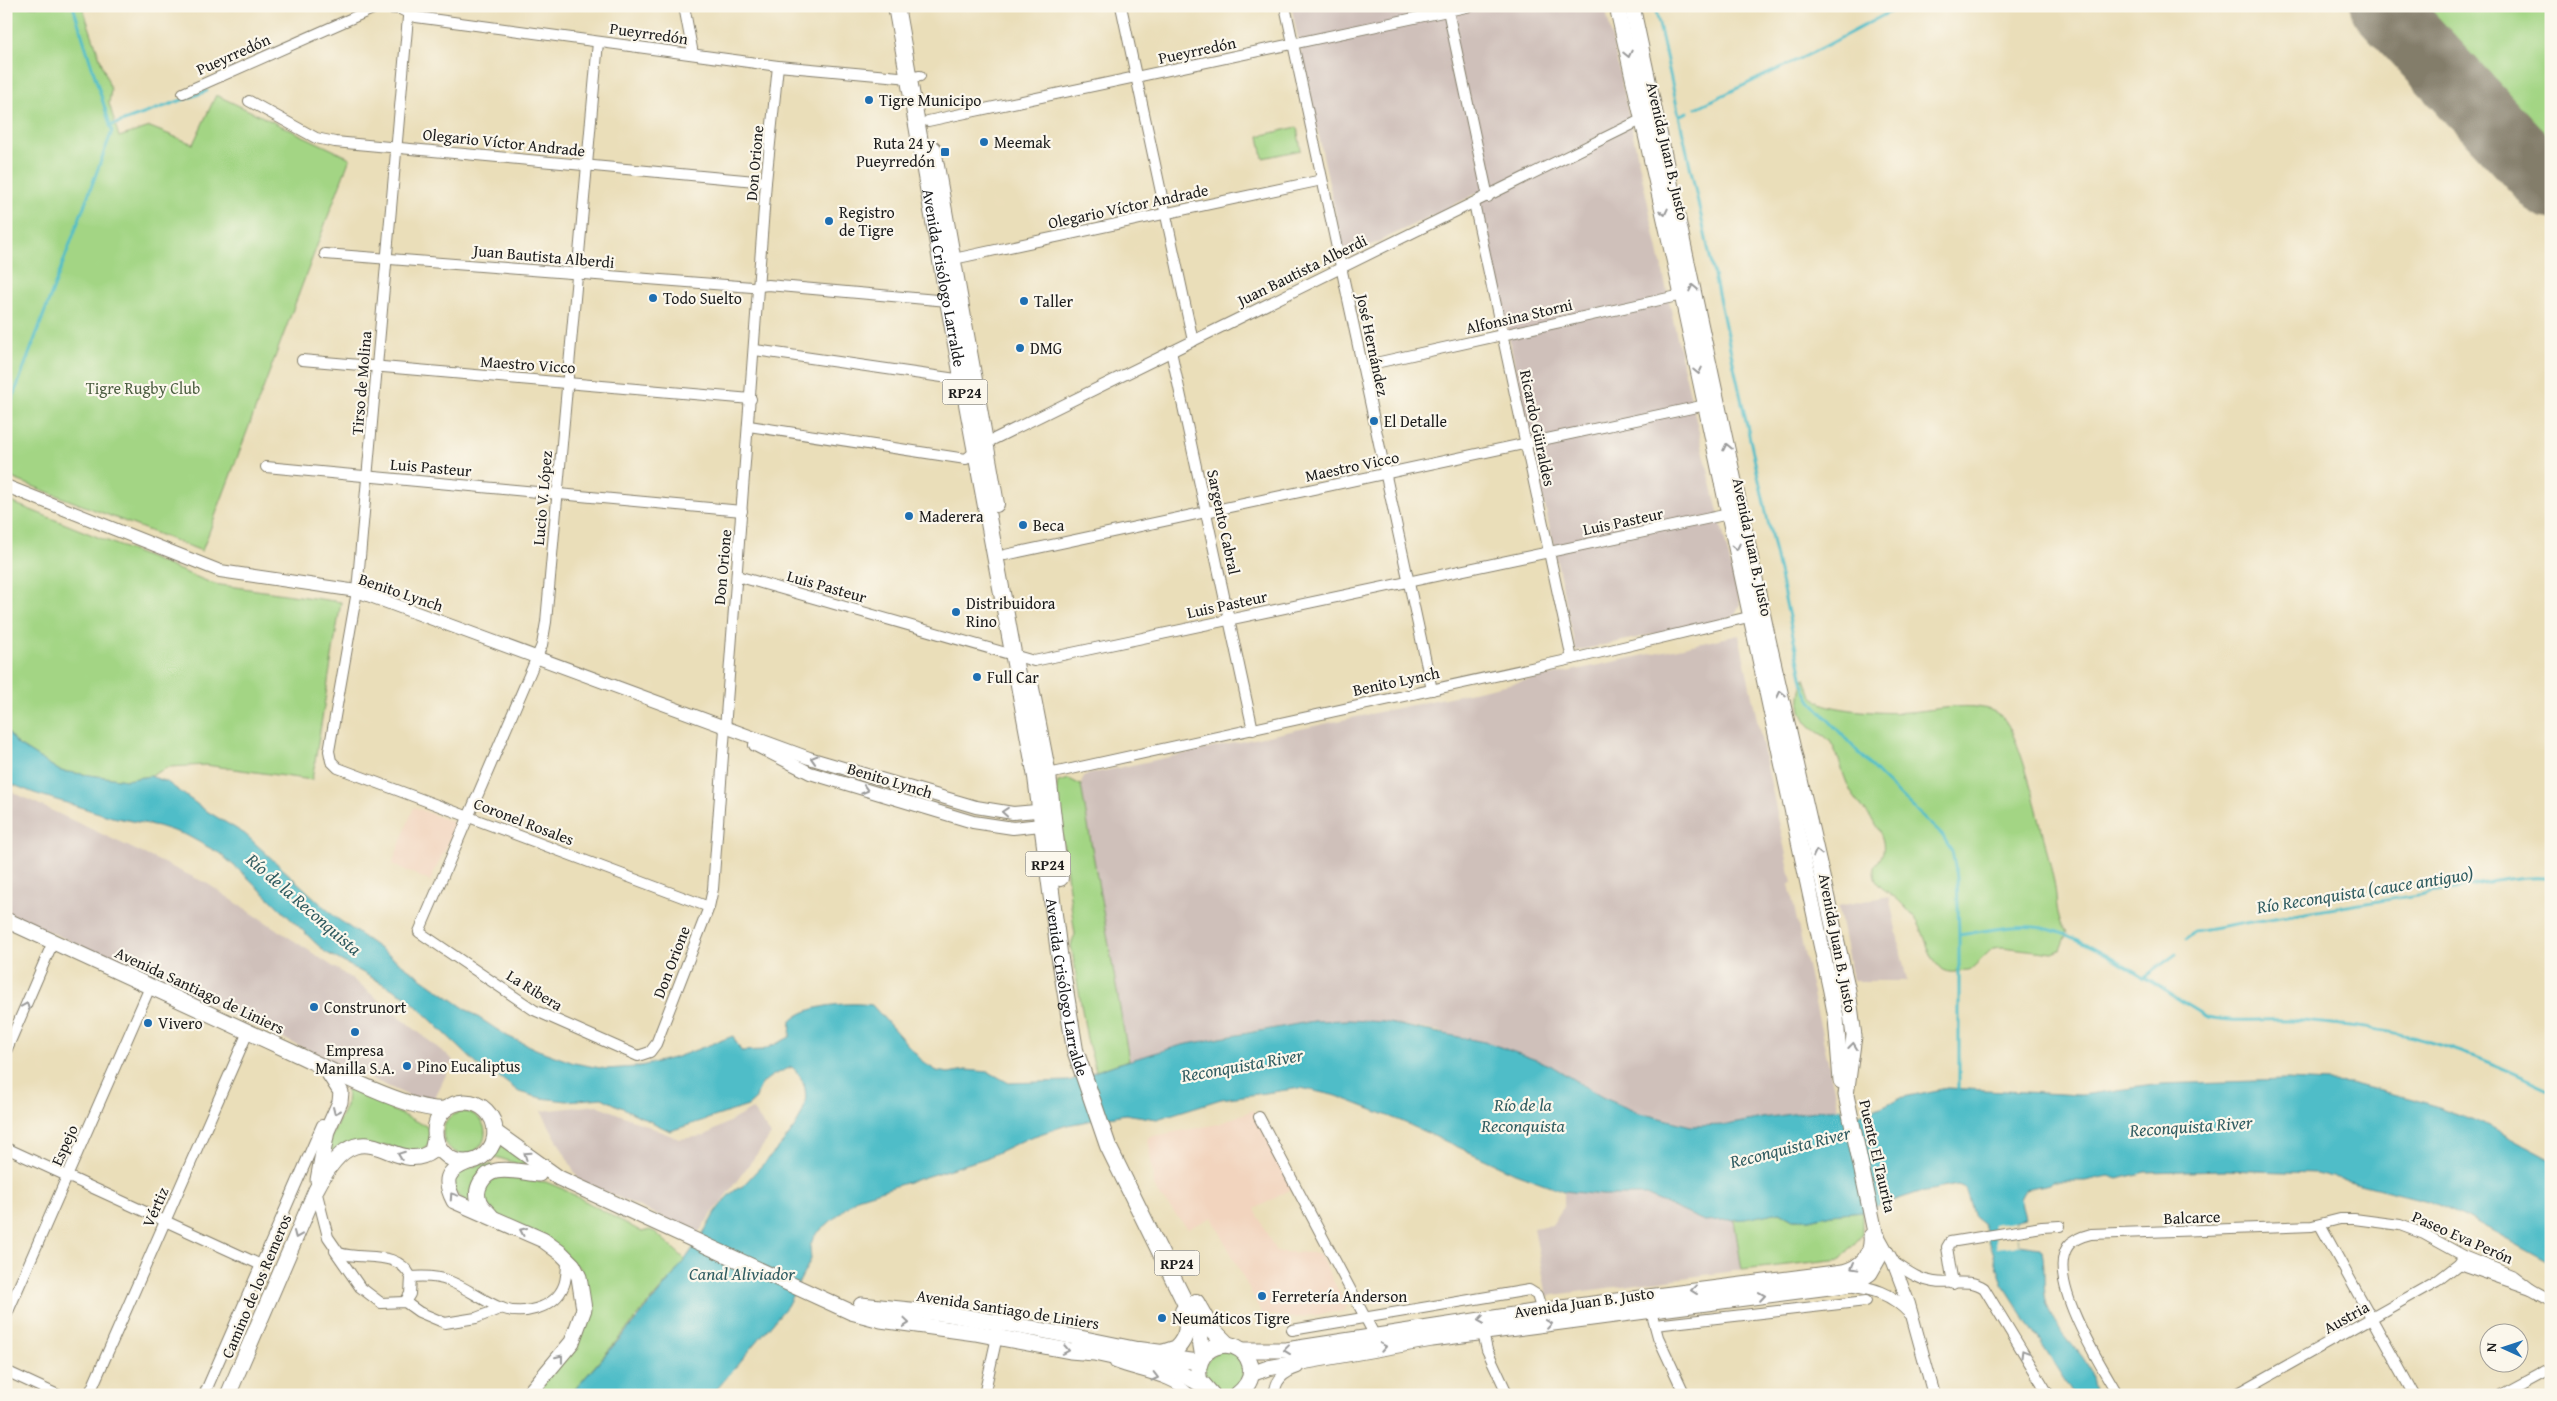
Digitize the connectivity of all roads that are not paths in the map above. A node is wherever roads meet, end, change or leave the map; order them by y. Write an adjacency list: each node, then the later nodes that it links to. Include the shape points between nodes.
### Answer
1 (684, 6): 14 (street)
2 (896, 6): 16 (main road, Avenida Crisólogo Larralde / RP24)
3 (908, 6): 16 (main road, Avenida Crisólogo Larralde / RP24)
4 (1121, 6): 17 (street)
5 (1284, 6): 13 (street, José Hernández)
6 (1472, 6): 10 (street, Pueyrredón)
7 (1617, 6): 20 (main road, Avenida Juan B. Justo, one-way to 20)
8 (1632, 6): 20 (main road, Avenida Juan B. Justo)
9 (377, 7): 11 (street, Pueyrredón); 18 (street, Pueyrredón)
10 (1448, 9): 13 (street, Pueyrredón); 26 (street)
11 (409, 10): 12 (street, Pueyrredón, via 416,17); 22 (street, Tirso de Molina)
12 (598, 42): 14 (street, Pueyrredón); 23 (street, Lucio V. López)
13 (1293, 45): 17 (street, Pueyrredón); 24 (street, José Hernández)
14 (693, 54): 15 (street, Pueyrredón)
15 (778, 66): 16 (street, Pueyrredón); 25 (street, Don Orione)
16 (915, 77): 21 (main road, Avenida Crisólogo Larralde / RP24); 31 (main road, Avenida Crisólogo Larralde / RP24)
17 (1136, 78): 21 (street, Pueyrredón); 28 (street)
18 (183, 93)
19 (249, 101): 22 (street, Olegario Víctor Andrade, via 316,138)
20 (1649, 117): 26 (street, Juan Bautista Alberdi); 35 (main road, Avenida Juan B. Justo, one-way to 35); 64 (main road, Avenida Juan B. Justo, one-way to 20)
21 (928, 122): 31 (main road, Avenida Crisólogo Larralde / RP24)
22 (397, 146): 23 (street, Olegario Víctor Andrade); 30 (street, Tirso de Molina)
23 (587, 165): 25 (street, Olegario Víctor Andrade); 33 (street, Lucio V. López)
24 (1322, 180): 28 (street, Olegario Víctor Andrade); 32 (street, José Hernández)
25 (766, 182): 34 (street, Don Orione)
26 (1488, 197): 27 (street, Juan Bautista Alberdi)
27 (1474, 203): 32 (street, Juan Bautista Alberdi); 37 (street, Ricardo Güiraldes)
28 (1165, 213): 31 (street, Olegario Víctor Andrade); 38 (street)
29 (325, 254): 30 (street, Juan Bautista Alberdi)
30 (387, 258): 33 (street, Juan Bautista Alberdi); 43 (street, Tirso de Molina)
31 (947, 260): 36 (main road, Avenida Crisólogo Larralde / RP24); 50 (main road, Avenida Crisólogo Larralde / RP24)
32 (1341, 268): 38 (street, Juan Bautista Alberdi); 42 (street, José Hernández)
33 (577, 274): 34 (street, Juan Bautista Alberdi); 45 (street, Lucio V. López)
34 (760, 286): 36 (street); 39 (street, Don Orione)
35 (1682, 295): 37 (street, Alfonsina Storni); 47 (main road, Avenida Juan B. Justo, one-way to 47)
36 (948, 301): 44 (main road, Avenida Crisólogo Larralde / RP24)
37 (1502, 335): 42 (street, Alfonsina Storni); 49 (street, Ricardo Güiraldes)
38 (1193, 341): 40 (street, Juan Bautista Alberdi)
39 (755, 350): 44 (street); 46 (street, Don Orione)
40 (1171, 351): 50 (street, Juan Bautista Alberdi); 57 (street, Sargento Cabral)
41 (302, 360): 43 (street, Maestro Vicco)
42 (1362, 366): 52 (street, José Hernández)
43 (377, 368): 45 (street, Maestro Vicco); 53 (street, Tirso de Molina)
44 (963, 380): 50 (main road, Avenida Crisólogo Larralde / RP24)
45 (568, 382): 46 (street, Maestro Vicco); 55 (street, Lucio V. López)
46 (751, 399): 48 (street, Don Orione)
47 (1706, 405): 49 (street, Maestro Vicco); 58 (main road, Avenida Juan B. Justo)
48 (749, 426): 50 (street); 56 (street, Don Orione)
49 (1526, 444): 52 (street, Maestro Vicco); 59 (street, Ricardo Güiraldes)
50 (976, 452): 60 (main road, Avenida Crisólogo Larralde / RP24); 66 (main road, Avenida Crisólogo Larralde / RP24)
51 (266, 466): 53 (street, Luis Pasteur)
52 (1386, 474): 57 (street, Maestro Vicco); 62 (street, José Hernández)
53 (367, 477): 55 (street, Luis Pasteur); 63 (street, Tirso de Molina)
54 (6, 486): 63 (street, Benito Lynch, via 220,571)
55 (558, 493): 56 (street, Luis Pasteur); 67 (street, Lucio V. López, via 546,622)
56 (742, 511): 61 (street, Don Orione)
57 (1206, 513): 60 (street, Maestro Vicco); 65 (street, Sargento Cabral)
58 (1729, 514): 59 (street, Luis Pasteur); 64 (main road, Avenida Juan B. Justo, one-way to 64)
59 (1549, 552): 62 (street, Luis Pasteur); 68 (street, Ricardo Güiraldes)
60 (1005, 555): 66 (main road, Avenida Crisólogo Larralde / RP24)
61 (737, 576): 66 (street, Luis Pasteur); 70 (street, Don Orione)
62 (1409, 581): 65 (street, Luis Pasteur); 69 (street, José Hernández)
63 (357, 591): 67 (street, Benito Lynch); 72 (street, Tirso de Molina, via 329,751)
64 (1757, 616): 68 (street, Benito Lynch); 86 (main road, Avenida Juan B. Justo, via 1848,991 1854,1036)
65 (1229, 618): 66 (street, Luis Pasteur, via 1034,661); 71 (street, Sargento Cabral)
66 (1019, 656): 73 (main road, Avenida Crisólogo Larralde / RP24)
67 (538, 658): 70 (street, Benito Lynch); 74 (street, Lucio V. López)
68 (1572, 659): 69 (street, Benito Lynch)
69 (1432, 690): 71 (street, Benito Lynch)
70 (725, 728): 75 (street, Benito Lynch, via 809,758 976,807); 76 (street, Don Orione)
71 (1253, 730): 73 (street, Benito Lynch)
72 (331, 761): 74 (street, Coronel Rosales, via 338,768)
73 (1042, 776): 75 (main road, Avenida Crisólogo Larralde / RP24)
74 (470, 817): 76 (street, Coronel Rosales); 78 (street, Lucio V. López)
75 (1048, 817): 97 (main road, Avenida Crisólogo Larralde / RP24, via 1081,1073 1102,1132)
76 (709, 907): 83 (street, Don Orione, via 656,1044)
77 (6, 920): 79 (main road, Avenida Santiago de Liniers)
78 (419, 932): 83 (street, La Ribera, via 549,1018 631,1054)
79 (53, 942): 80 (main road, Avenida Santiago de Liniers); 82 (street, one-way to 79)
80 (150, 987): 81 (main road, Avenida Santiago de Liniers); 95 (street, Espejo)
81 (248, 1032): 84 (main road, Avenida Santiago de Liniers); 100 (street, Vértiz)
82 (6, 1051)
83 (643, 1055)
84 (326, 1068): 85 (main road, Avenida Santiago de Liniers); 98 (main road, Camino de los Remeros, one-way to 98, via 341,1092 323,1145)
85 (379, 1091): 87 (main road, Avenida Santiago de Liniers, via 433,1110); 91 (main road, Avenida Santiago de Liniers, via 420,1116)
86 (1844, 1095): 103 (main road, Puente El Taurita)
87 (444, 1109): 90 (main road, via 462,1101 477,1104 489,1113); 91 (main road, via 439,1115)
88 (1259, 1117): 120 (street)
89 (322, 1125): 108 (street)
90 (495, 1132): 93 (main road, via 491,1148); 96 (main road, Avenida Santiago de Liniers, one-way to 90)
91 (435, 1133): 93 (main road, via 443,1153 450,1158); 98 (main road, Camino de los Remeros, one-way to 98, via 432,1151 424,1157 412,1159 371,1145 351,1148 334,1160)
92 (6, 1148): 95 (street)
93 (473, 1160): 94 (main road, Avenida Santiago de Liniers); 99 (main road, one-way to 93, via 461,1206 448,1189 452,1170)
94 (539, 1174): 96 (main road, Avenida Santiago de Liniers); 99 (main road, via 496,1170 486,1175 480,1183 479,1202)
95 (68, 1176): 100 (street); 119 (street, Espejo)
96 (558, 1178): 123 (main road, Avenida Santiago de Liniers, via 811,1292 878,1309 924,1311)
97 (1130, 1180): 112 (main road, Avenida Crisólogo Larralde / RP24); 127 (main road, Avenida Crisólogo Larralde / RP24, via 1204,1316)
98 (316, 1190): 104 (street); 138 (main road, Camino de los Remeros, one-way to 138)
99 (492, 1217): 105 (main road, one-way to 99, via 544,1240)
100 (165, 1221): 108 (street); 136 (street, Vértiz)
101 (2320, 1225): 106 (street, Paseo Eva Perón, via 2354,1218 2400,1225 2424,1234); 122 (street); 146 (street, Balcarce, via 2091,1234 2080,1236 2068,1246 2063,1259 2071,1306)
102 (2060, 1226): 110 (street, via 1950,1242 1947,1247)
103 (1874, 1228): 107 (street); 111 (main road, Avenida Juan B. Justo, via 1879,1251 1874,1268 1865,1278); 117 (main road, one-way to 117, via 1871,1249 1863,1261 1849,1271)
104 (334, 1248): 109 (street, via 346,1255 393,1260 406,1268); 115 (street, via 350,1274 371,1297 381,1302)
105 (567, 1258): 116 (street, via 564,1286 556,1297 531,1311); 139 (main road, one-way to 105, via 572,1342 580,1325 584,1309 583,1292)
106 (2462, 1260): 113 (street, Paseo Eva Perón); 122 (street, Austria, via 2437,1281)
107 (1893, 1262): 110 (street, via 1921,1279); 121 (street)
108 (261, 1265): 137 (street)
109 (411, 1277): 115 (street, via 410,1294); 116 (street, via 430,1276 448,1280)
110 (1953, 1284): 145 (street, one-way to 110, via 1990,1295 1975,1283)
111 (1845, 1285): 117 (main road, Avenida Juan B. Justo, one-way to 111); 121 (street, via 1883,1291)
112 (1179, 1292): 128 (main road, via 1188,1324 1186,1337 1169,1352); 130 (main road, Avenida Crisólogo Larralde / RP24, via 1199,1331)
113 (2551, 1300)
114 (1866, 1301): 117 (street)
115 (405, 1302): 116 (street, via 445,1323 476,1318)
116 (502, 1308)
117 (1651, 1310): 118 (main road); 125 (main road, Avenida Juan B. Justo, one-way to 117); 143 (street, via 1658,1337)
118 (1542, 1311): 120 (street, via 1537,1295 1529,1290); 126 (main road, one-way to 126)
119 (6, 1316)
120 (1365, 1317): 124 (street); 126 (street)
121 (1913, 1317): 144 (street)
122 (2372, 1319): 147 (street, Austria); 148 (street)
123 (998, 1330): 128 (main road, Avenida Santiago de Liniers); 134 (main road, Avenida Santiago de Liniers, one-way to 134, via 1070,1351 1171,1370); 140 (street)
124 (1292, 1330)
125 (1483, 1333): 129 (main road, Avenida Juan B. Justo, one-way to 125); 142 (street, via 1487,1350)
126 (1375, 1336): 127 (main road, one-way to 127, via 1286,1350)
127 (1234, 1347): 130 (main road, via 1214,1347); 133 (main road, RP24, via 1250,1364)
128 (1139, 1350): 130 (main road, Avenida Santiago de Liniers, via 1167,1358)
129 (1335, 1356): 133 (main road, Avenida Juan B. Justo, via 1268,1368); 141 (street, via 1283,1374)
130 (1201, 1358): 134 (main road, RP24, via 1198,1374)
131 (2551, 1368): 149 (street)
132 (6, 1371): 135 (street)
133 (1246, 1387)
134 (1201, 1391)
135 (58, 1395)
136 (89, 1395)
137 (204, 1395)
138 (228, 1395)
139 (528, 1395)
140 (984, 1395)
141 (1275, 1395)
142 (1508, 1395)
143 (1684, 1395)
144 (1934, 1395)
145 (2049, 1395)
146 (2118, 1395)
147 (2234, 1395)
148 (2414, 1395)
149 (2500, 1395)

